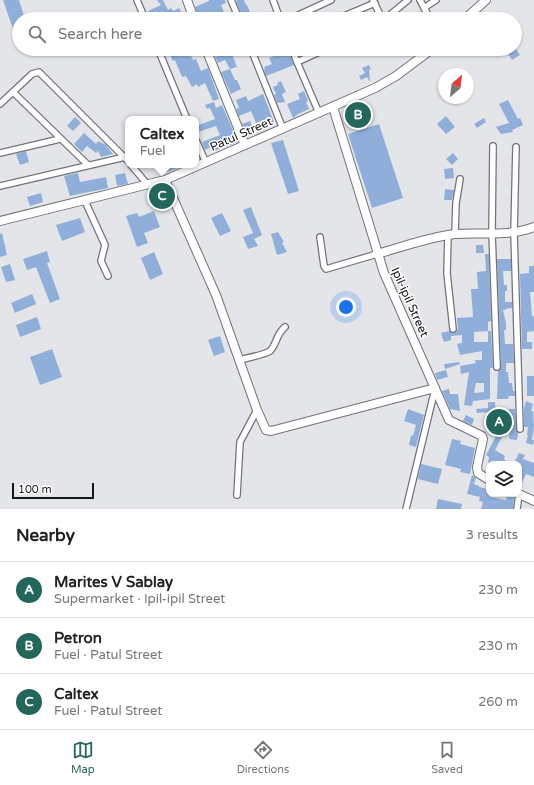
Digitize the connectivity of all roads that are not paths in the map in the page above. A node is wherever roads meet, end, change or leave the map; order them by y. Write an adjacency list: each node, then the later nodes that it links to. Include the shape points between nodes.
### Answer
1 (138, 0): 14 (street)
2 (186, 0): 15 (main road)
3 (231, 0): 16 (street)
4 (274, 0): 17 (street)
5 (331, 0): 18 (street)
6 (397, 0): 12 (street)
7 (408, 0): 12 (street)
8 (420, 0): 13 (street)
9 (436, 0): 13 (street)
10 (486, 0): 23 (main road)
11 (374, 2): 19 (street); 20 (street)
12 (400, 6): 21 (street)
13 (424, 8): 22 (street)
14 (142, 12)
15 (191, 12)
16 (236, 12)
17 (278, 12)
18 (305, 12)
19 (352, 12)
20 (380, 12)
21 (393, 12)
22 (426, 12)
23 (473, 12)
24 (161, 56): 35 (street)
25 (209, 56): 38 (main road)
26 (254, 56): 36 (street)
27 (295, 56): 30 (street)
28 (310, 56): 30 (street)
29 (423, 56): 33 (main road, Patul Street, via 396,76)
30 (297, 62): 34 (street)
31 (13, 92): 32 (street); 37 (street); 43 (street, via 32,74 39,72)
32 (0, 104)
33 (332, 106): 34 (main road, Patul Street); 61 (main road, Ipil-ipil Street)
34 (319, 113): 36 (main road, Patul Street)
35 (186, 116)
36 (283, 128): 38 (main road, Patul Street)
37 (60, 138): 42 (street); 46 (street)
38 (245, 145): 45 (main road, Patul Street)
39 (493, 146): 57 (street)
40 (199, 147): 45 (street)
41 (516, 147): 58 (street)
42 (0, 153)
43 (125, 158)
44 (125, 159): 46 (street)
45 (206, 163): 47 (main road, Patul Street)
46 (88, 165): 53 (street)
47 (199, 166)
48 (134, 168): 52 (street)
49 (194, 168): 51 (main road, Patul Street)
50 (460, 179): 59 (street)
51 (166, 180): 52 (main road, Patul Street); 65 (main road, via 216,295)
52 (148, 185): 54 (main road, Patul Street)
53 (0, 186)
54 (85, 200): 55 (main road, Patul Street); 62 (street, via 105,245 101,261)
55 (0, 221)
56 (534, 227): 58 (main road)
57 (492, 233): 58 (main road); 59 (main road); 66 (street)
58 (514, 233): 69 (street)
59 (451, 235): 61 (main road); 64 (street, via 447,273)
60 (320, 237): 61 (street, via 326,268)
61 (377, 254): 67 (main road, Ipil-ipil Street)
62 (108, 276)
63 (285, 327): 65 (street, via 269,352)
64 (453, 329)
65 (239, 360): 68 (main road)
66 (498, 367)
67 (435, 388): 68 (main road, via 271,431 266,430); 70 (main road, Ipil-ipil Street, via 449,420 482,436 477,467 478,473); 75 (street)
68 (257, 410): 71 (street, via 239,446)
69 (520, 429)
70 (486, 478)
71 (237, 495)
72 (522, 495): 74 (main road)
73 (519, 497): 76 (street)
74 (534, 500)
75 (406, 509)
76 (517, 509)

